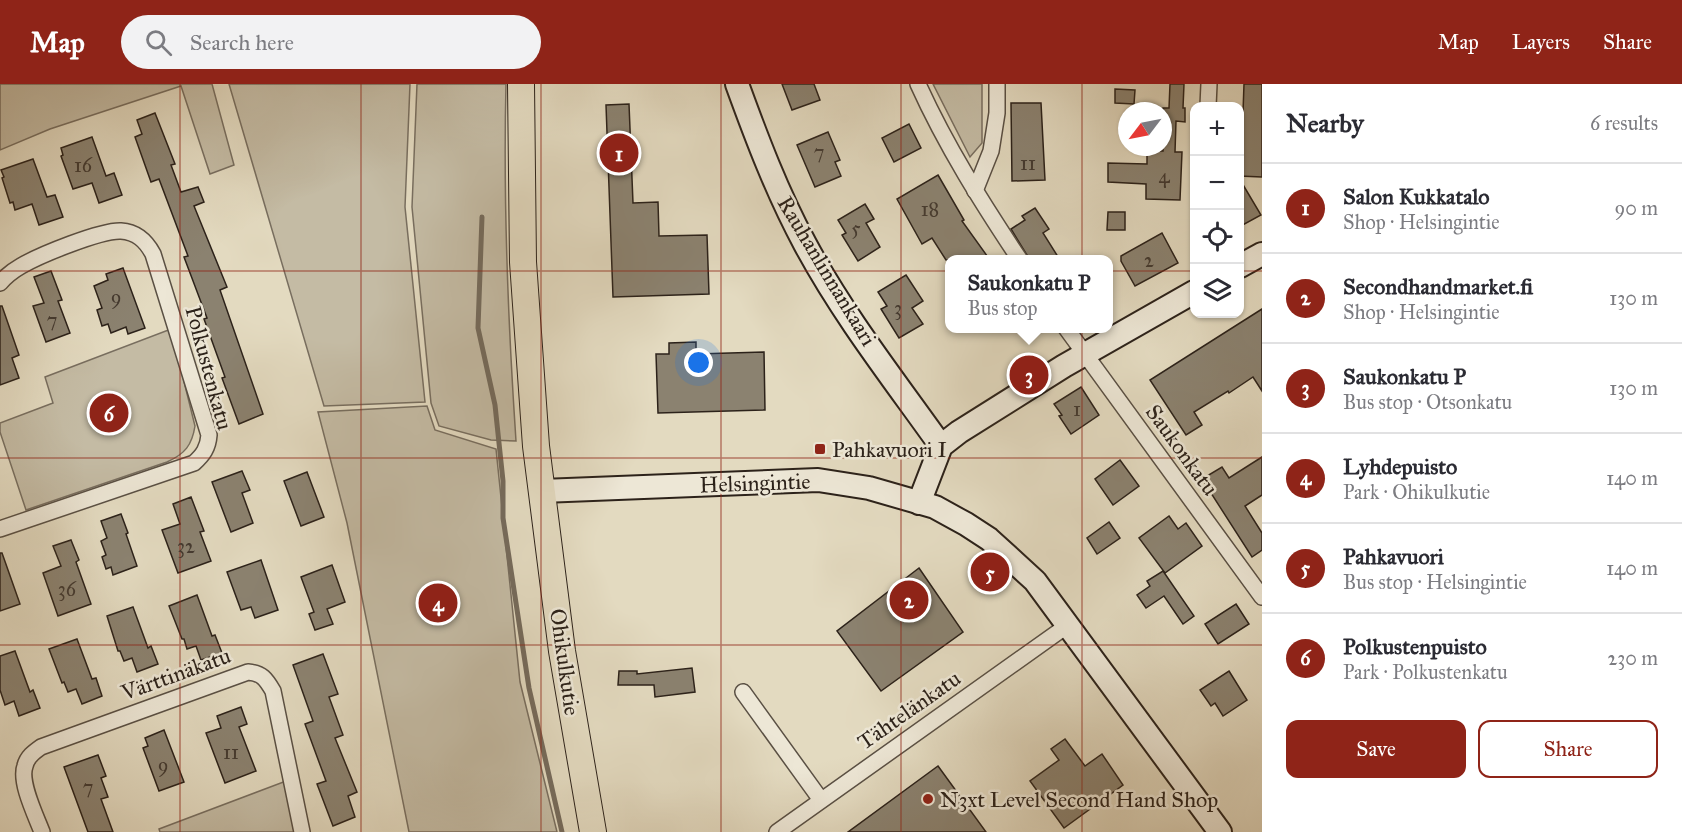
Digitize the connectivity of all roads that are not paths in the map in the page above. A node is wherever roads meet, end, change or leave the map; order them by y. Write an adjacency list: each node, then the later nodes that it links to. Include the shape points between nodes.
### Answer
1 (521, 84): 16 (main road, via 524,262)
2 (737, 84): 15 (main road, Rauhanlinnankaari, via 773,180 806,246)
3 (918, 84): 7 (street)
4 (997, 84): 7 (street, via 991,151)
5 (1209, 84): 6 (street)
6 (1208, 102)
7 (975, 191): 9 (street)
8 (1262, 254): 10 (main road)
9 (1017, 255)
10 (1243, 264)
11 (0, 283): 18 (street, Polkustenkatu, via 21,266 110,231 136,235 147,243 208,435 206,450 194,463)
12 (1190, 294): 14 (main road)
13 (1069, 333): 14 (street, Saukonkatu)
14 (1083, 354): 15 (main road); 19 (street, Saukonkatu)
15 (940, 446): 17 (main road)
16 (542, 491): 17 (main road, Helsingintie, via 818,480 869,488); 25 (main road, Ohikulkutie, via 562,651)
17 (919, 503): 20 (main road, Helsingintie, via 935,507 989,539 1035,581)
18 (0, 529)
19 (1262, 597)
20 (1068, 625): 22 (street, Tähtelänkatu); 27 (main road, Helsingintie)
21 (743, 692): 22 (street)
22 (821, 800): 26 (street, Tähtelänkatu)
23 (42, 832): 24 (street, Värttinäkatu, via 25,784 24,767 41,747 248,672 265,677 273,691)
24 (302, 832)
25 (593, 832)
26 (777, 832)
27 (1220, 832)

